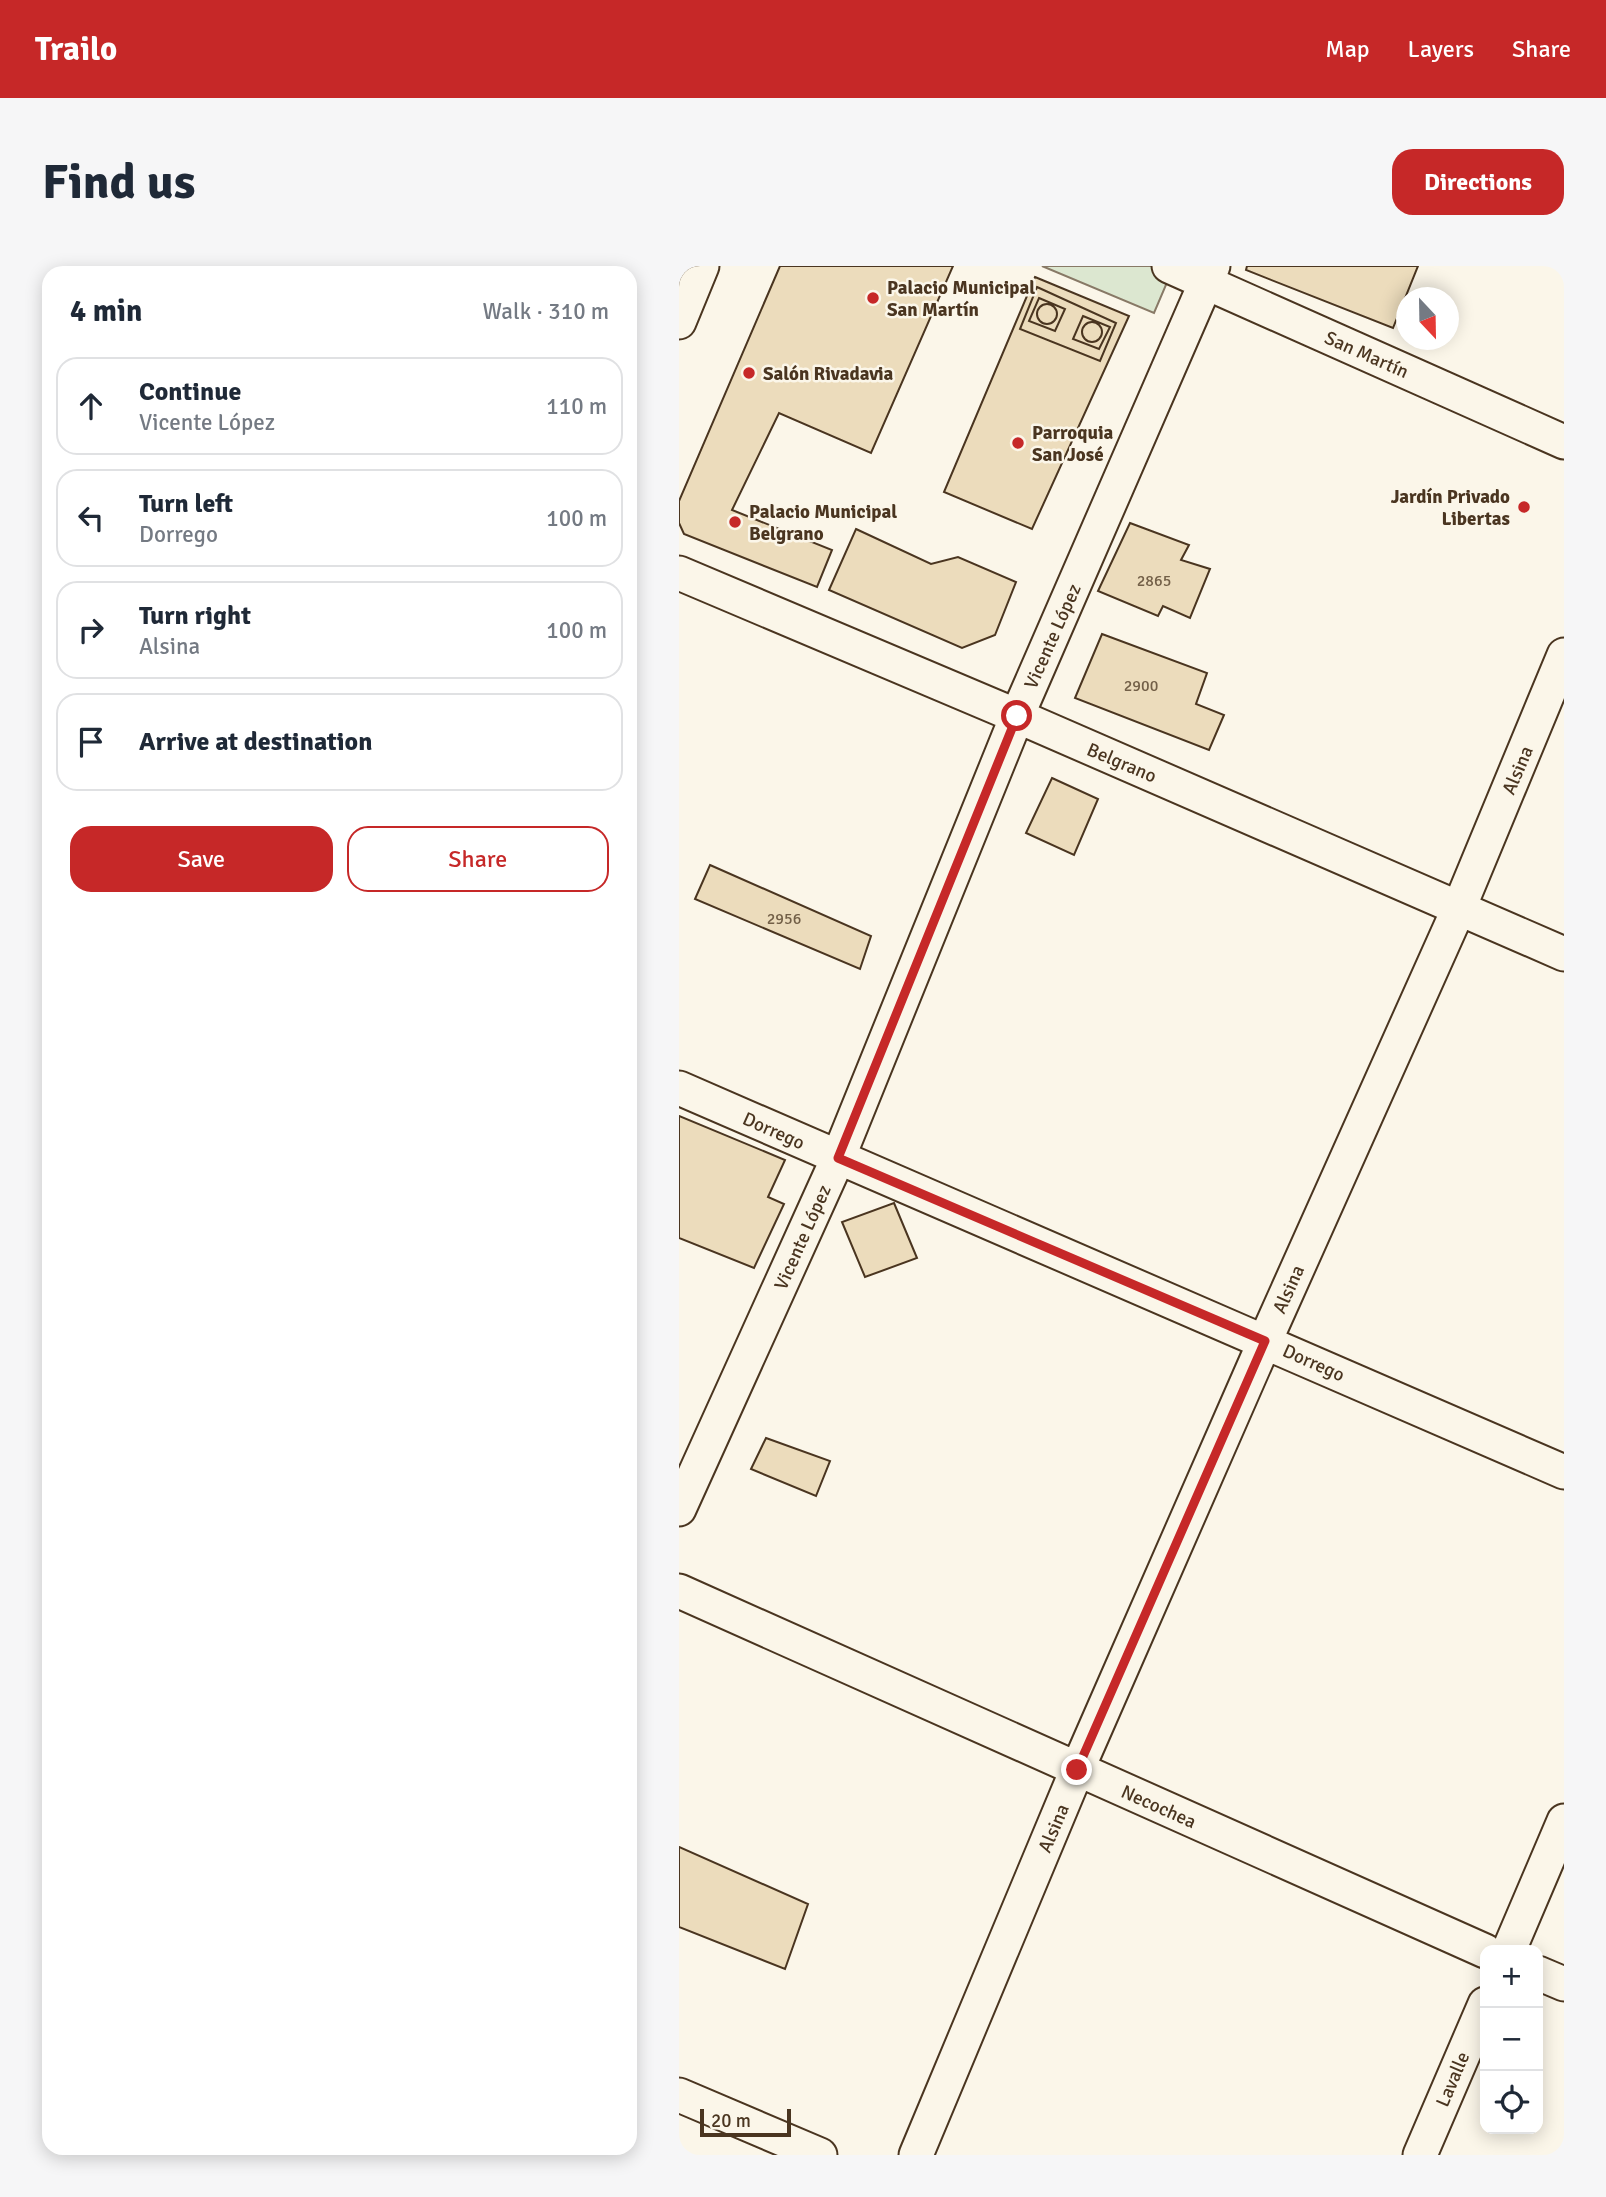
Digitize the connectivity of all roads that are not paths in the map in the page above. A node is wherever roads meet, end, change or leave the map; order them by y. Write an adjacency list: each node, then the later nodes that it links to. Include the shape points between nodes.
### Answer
1 (702, 266): 4 (street)
2 (1169, 266): 3 (street, San Martín)
3 (1210, 274): 5 (street, San Martín); 8 (street, Vicente López)
4 (679, 322)
5 (1564, 442)
6 (679, 573): 8 (street, Belgrano)
7 (1564, 656): 9 (street, Alsina)
8 (1017, 716): 9 (street, Belgrano); 12 (street, Vicente López)
9 (1459, 908): 10 (street, Belgrano); 13 (street, Alsina)
10 (1564, 954)
11 (679, 1088): 12 (street, Dorrego)
12 (838, 1158): 13 (street, Dorrego); 15 (street, Vicente López)
13 (1265, 1341): 14 (street, Dorrego); 17 (street, Alsina)
14 (1564, 1472)
15 (679, 1509)
16 (679, 1591): 17 (street, Necochea)
17 (1077, 1770): 20 (street, Necochea); 26 (street, Alsina)
18 (1564, 1821): 19 (street)
19 (1511, 1945)
20 (1480, 1949)
21 (1543, 1975): 22 (street)
22 (1564, 1984)
23 (1483, 2008): 27 (street, Lavalle)
24 (679, 2095): 25 (street)
25 (820, 2155)
26 (916, 2155)
27 (1420, 2155)

